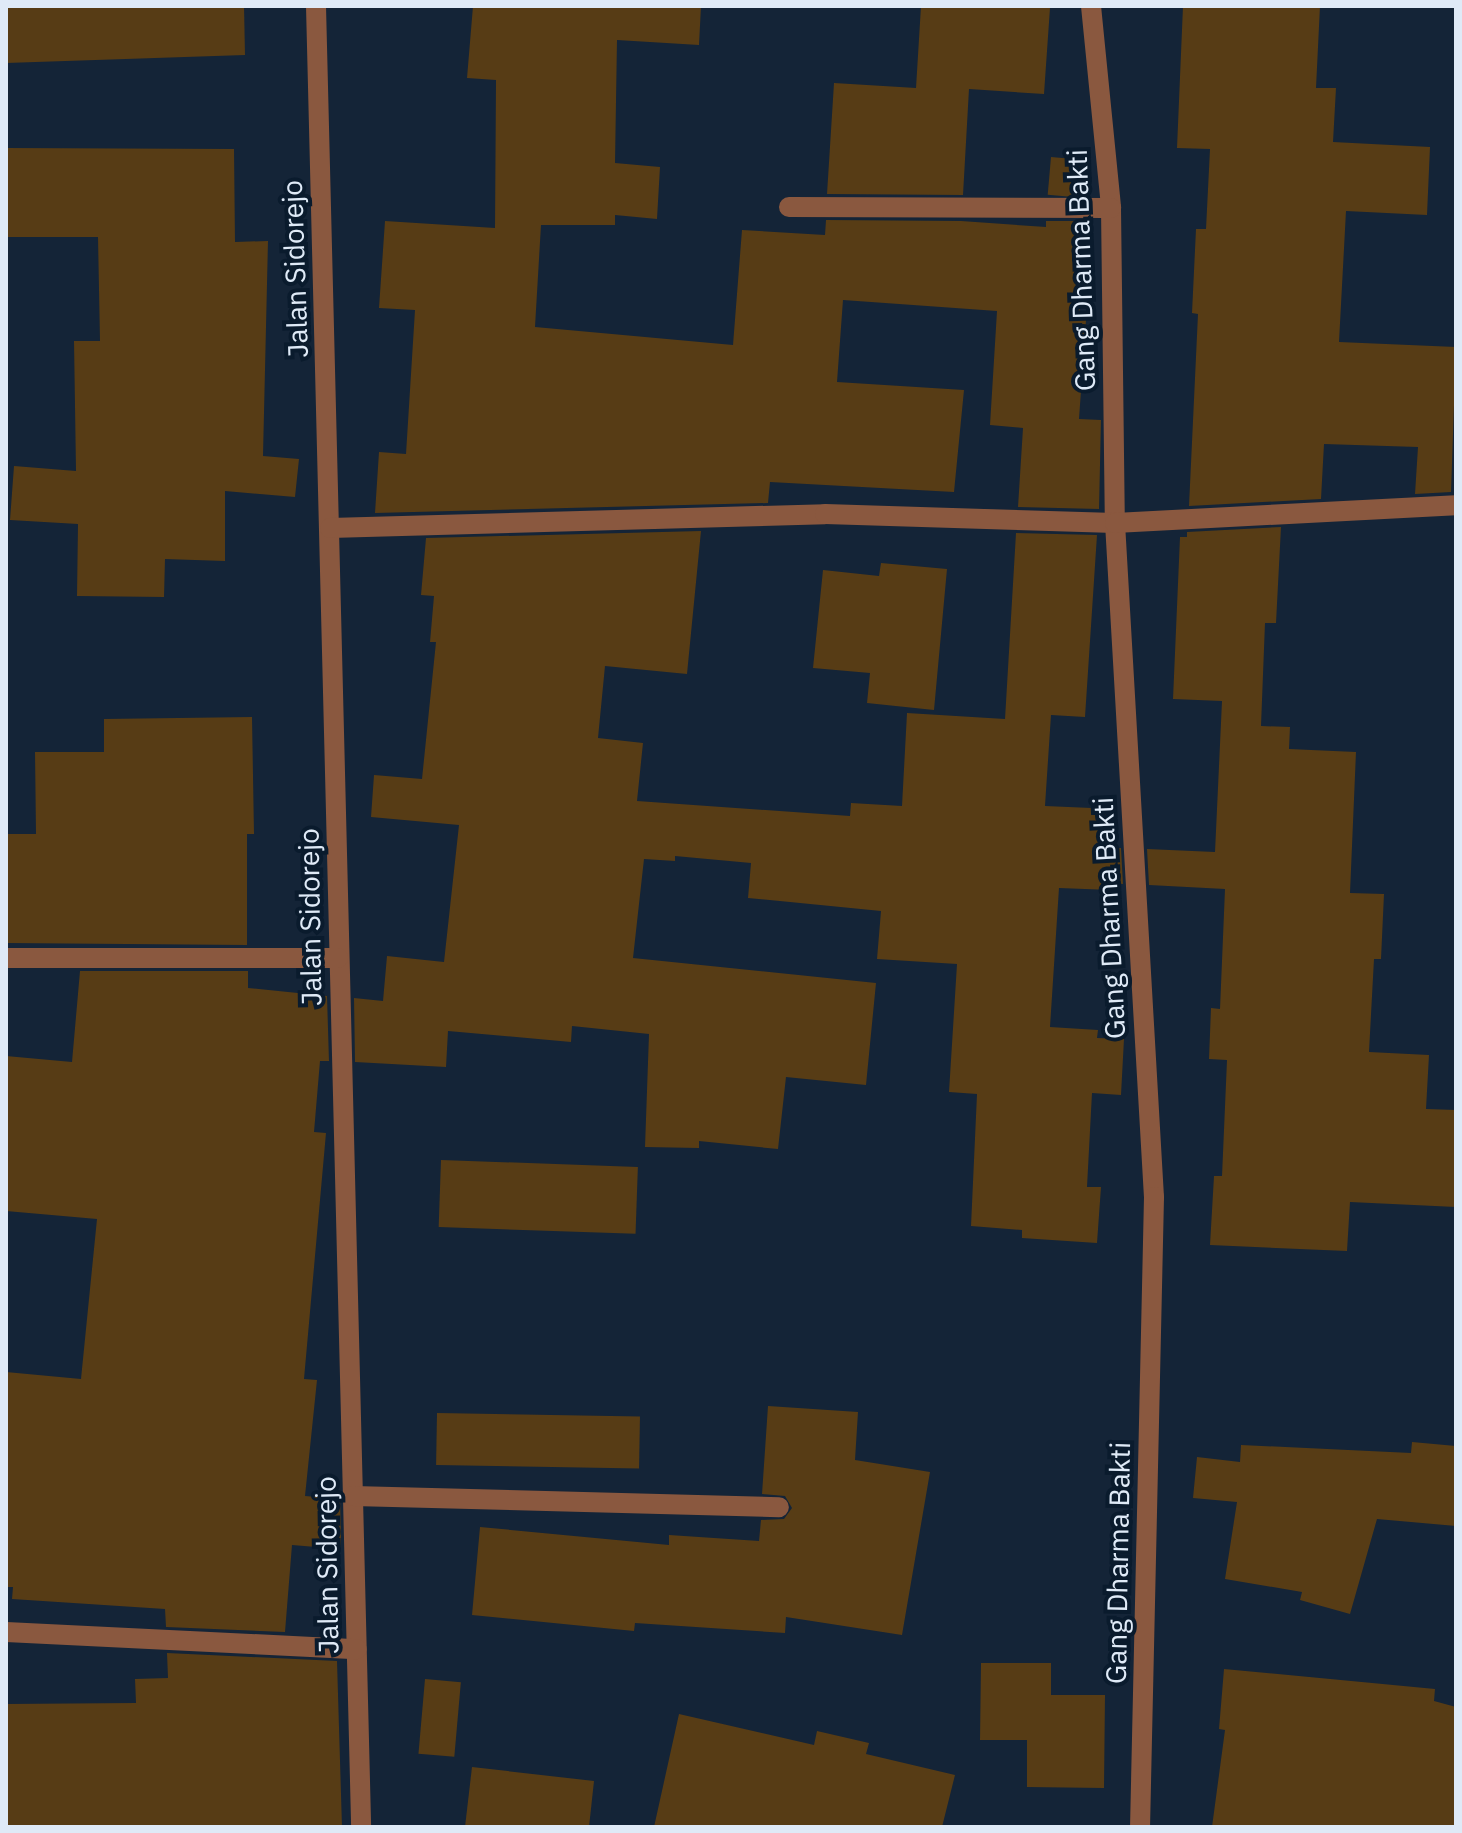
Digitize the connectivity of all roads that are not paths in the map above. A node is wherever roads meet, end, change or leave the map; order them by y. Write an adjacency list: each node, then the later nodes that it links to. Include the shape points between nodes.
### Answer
1 (316, 6): 7 (street, Jalan Sidorejo)
2 (1091, 6): 4 (street, Gang Dharma Bakti)
3 (789, 207): 4 (street)
4 (1111, 208): 6 (street, Gang Dharma Bakti)
5 (1456, 505): 6 (street)
6 (1115, 523): 7 (street, via 825,514); 15 (street, Gang Dharma Bakti, via 1154,1197)
7 (330, 528): 9 (street, Jalan Sidorejo)
8 (6, 958): 9 (street)
9 (338, 958): 10 (street, Jalan Sidorejo)
10 (353, 1496): 11 (street); 13 (street, Jalan Sidorejo)
11 (779, 1507)
12 (6, 1632): 13 (street)
13 (357, 1649): 14 (street, Jalan Sidorejo)
14 (361, 1827)
15 (1140, 1827)

